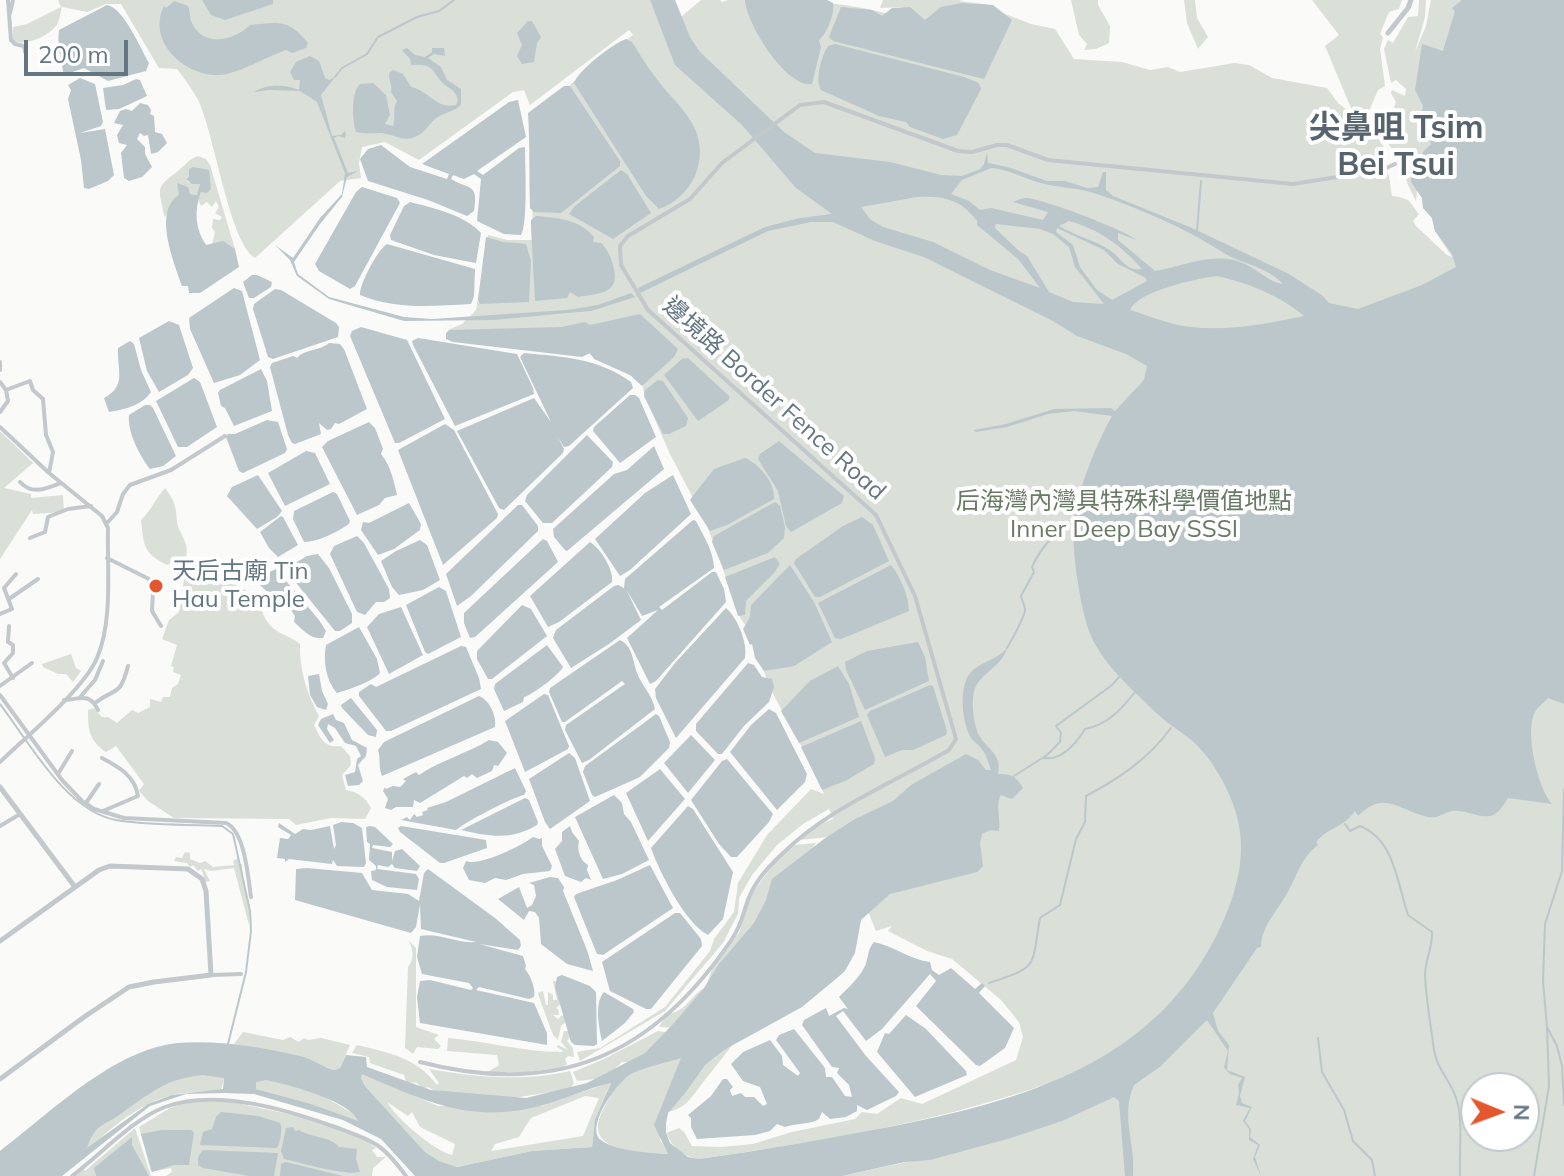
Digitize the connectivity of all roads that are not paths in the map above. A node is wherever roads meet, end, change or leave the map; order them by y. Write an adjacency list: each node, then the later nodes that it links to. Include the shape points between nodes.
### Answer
1 (11, 0): 4 (street, via 11,40)
2 (1411, 0): 3 (street)
3 (1388, 33)
4 (25, 52)
5 (1395, 164): 53 (street, 邊境路 Border Fence Road, via 1293,184 1048,160 1007,145 962,152 810,102 718,167 690,199 628,236 620,246 621,265 648,310 876,515 915,596 955,732 954,744 794,842 762,875 739,928 692,992 642,1035 593,1060 537,1074 475,1074)
6 (0, 362): 7 (street)
7 (0, 370)
8 (0, 382): 9 (street)
9 (6, 390): 10 (street, via 8,401); 13 (street, via 30,381 43,397 53,452)
10 (0, 412)
11 (0, 427): 13 (street)
12 (225, 436): 17 (street, via 171,470 130,485)
13 (49, 473): 15 (street)
14 (20, 482): 15 (street, via 38,491)
15 (61, 483): 16 (street)
16 (91, 506): 17 (street); 18 (street, via 48,517 45,532)
17 (107, 523): 19 (street)
18 (30, 538)
19 (107, 558): 25 (street, via 149,579 152,611); 26 (street)
20 (16, 574): 22 (street, via 4,588)
21 (38, 579): 22 (street)
22 (9, 599): 23 (street, via 12,609)
23 (0, 614)
24 (9, 626): 30 (street, via 13,648 4,663)
25 (161, 626)
26 (100, 659): 28 (street); 33 (street, via 95,680); 34 (street)
27 (32, 663): 30 (street)
28 (111, 665)
29 (128, 666): 35 (street, via 123,685)
30 (13, 678): 31 (street)
31 (0, 686)
32 (0, 695): 37 (street)
33 (81, 696): 34 (street); 35 (street)
34 (64, 700): 37 (street)
35 (95, 703): 36 (street)
36 (98, 710)
37 (29, 735): 40 (street); 41 (street)
38 (72, 751): 41 (street)
39 (102, 758): 45 (street, via 127,774 138,796)
40 (0, 762)
41 (58, 774): 44 (street)
42 (99, 784): 44 (street)
43 (0, 787): 46 (street)
44 (86, 803): 45 (street)
45 (102, 812): 49 (street, via 233,826)
46 (20, 814): 47 (street); 48 (street)
47 (0, 826)
48 (75, 887): 50 (street); 52 (street, via 110,866 194,871 206,891)
49 (251, 897)
50 (0, 941)
51 (241, 974): 52 (street)
52 (211, 975): 54 (street, via 129,987)
53 (420, 1062)
54 (0, 1079)
55 (72, 1176): 56 (street, via 157,1111 212,1101 275,1108 368,1140)
56 (406, 1176)

